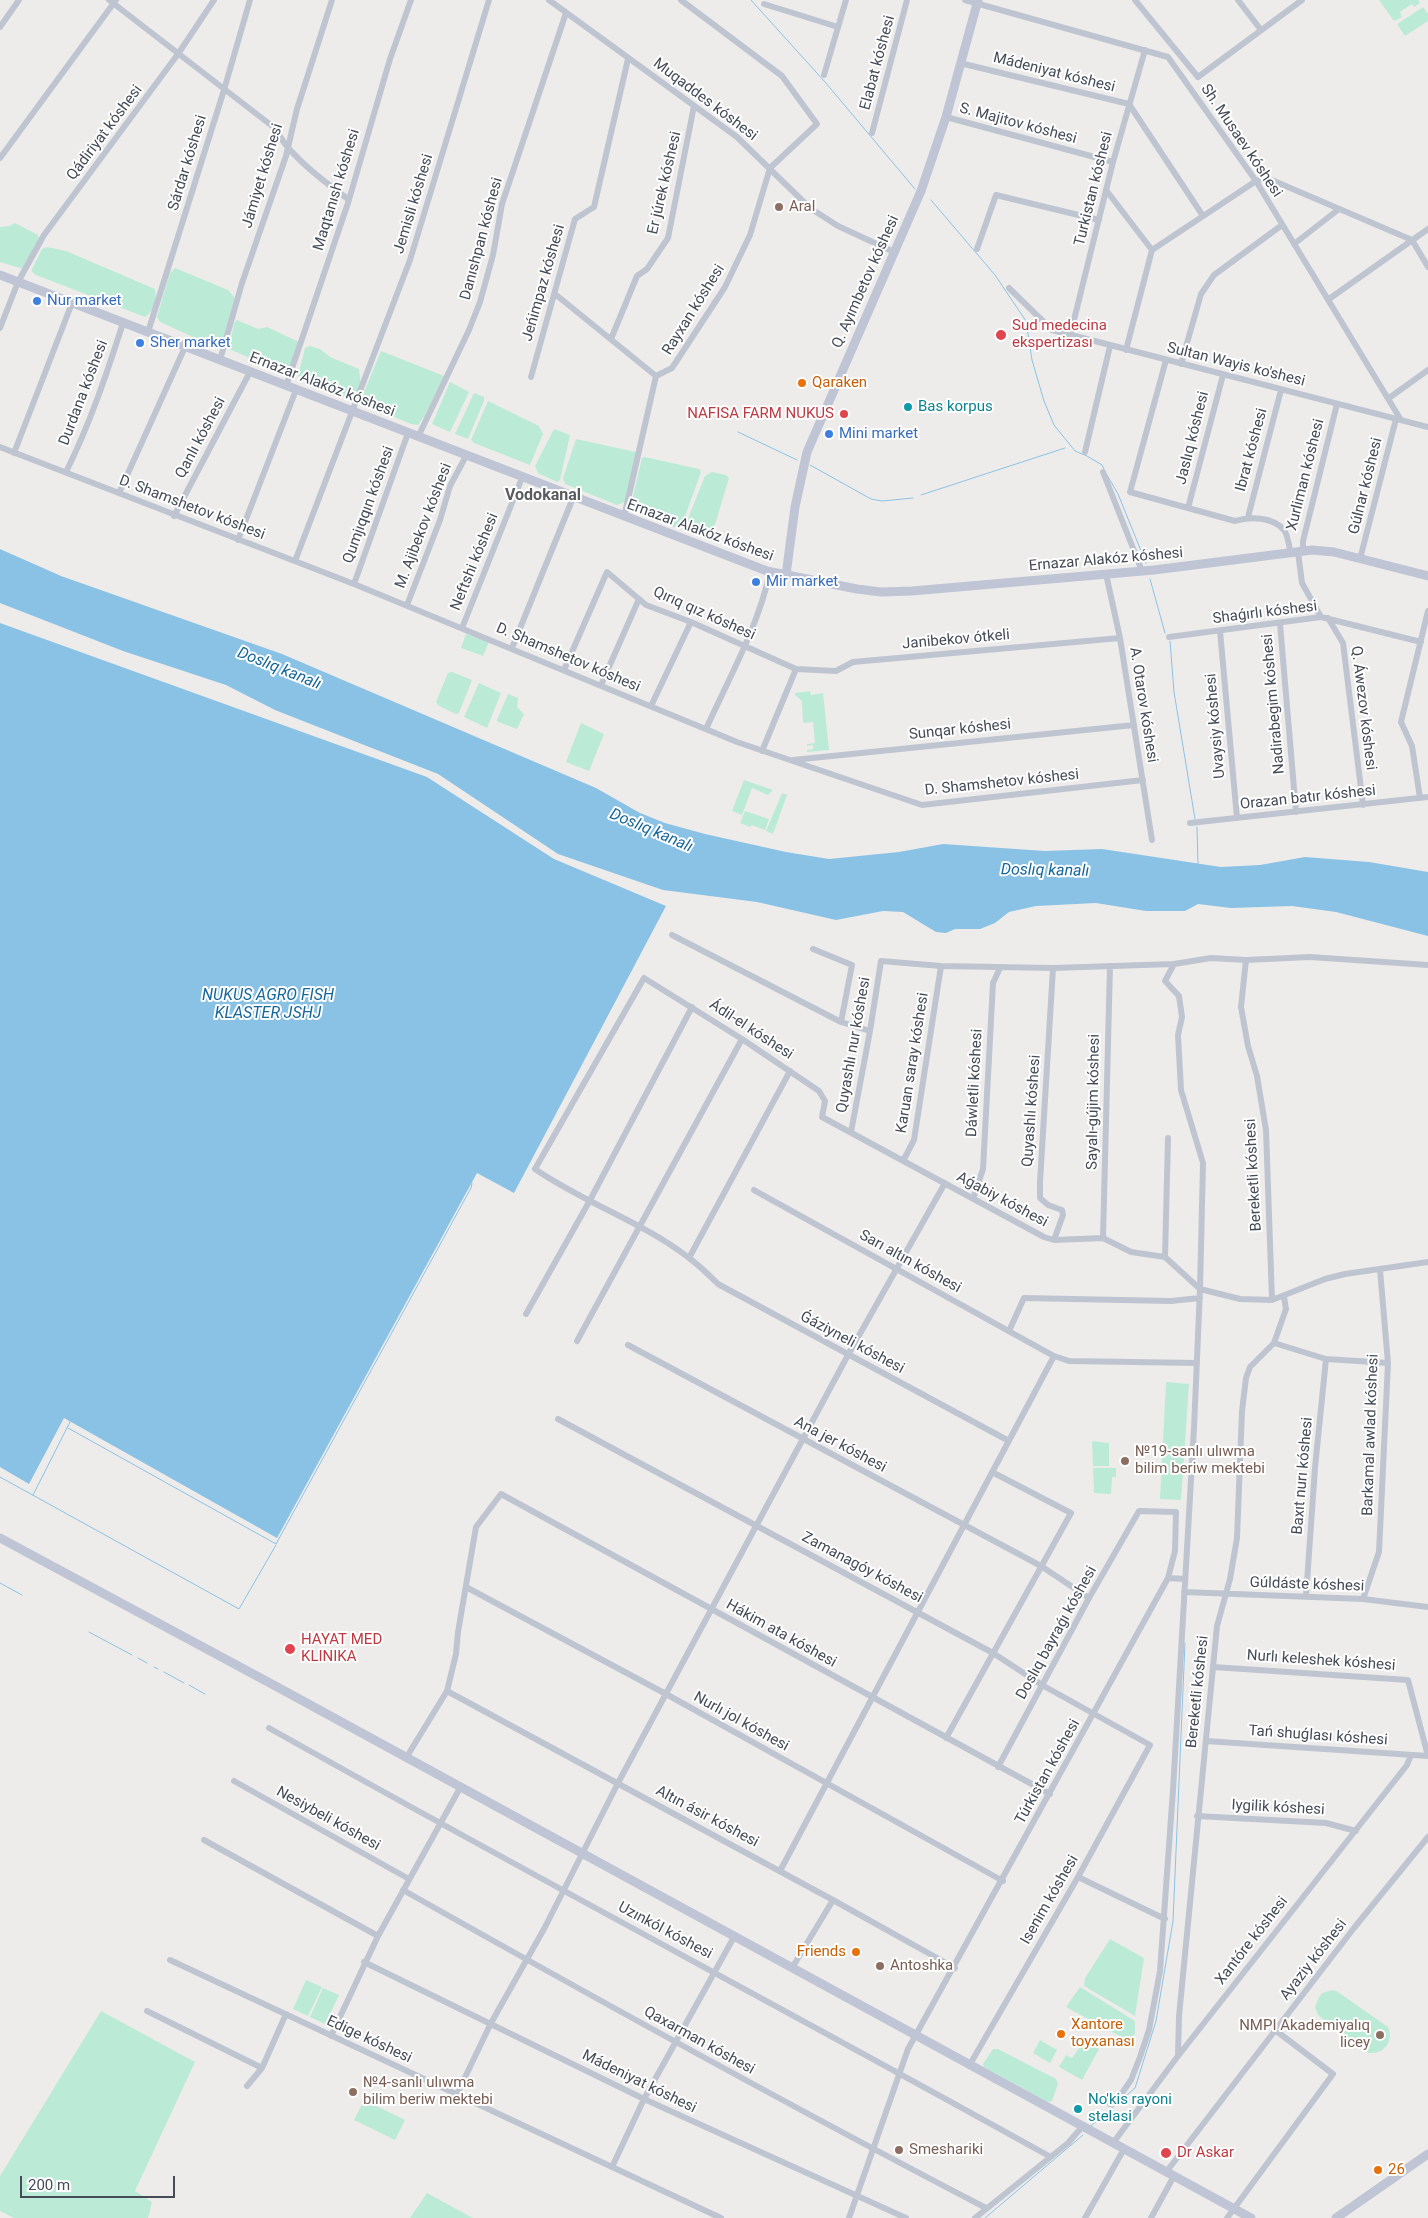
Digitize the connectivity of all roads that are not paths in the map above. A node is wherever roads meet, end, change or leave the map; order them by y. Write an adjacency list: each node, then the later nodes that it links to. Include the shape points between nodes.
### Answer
1 (19, 0): 19 (street)
2 (214, 0): 23 (street, Qádiriyat kóshesi)
3 (250, 0): 27 (street, Sárdar kóshesi)
4 (332, 0): 32 (street, Jámiyet kóshesi)
5 (411, 0): 38 (street, Maqtanısh kóshesi)
6 (489, 0): 77 (street, Jemisli kóshesi, via 410,260)
7 (549, 0): 18 (street, Muqaddes kóshesi)
8 (681, 0): 35 (street, via 782,76 817,124)
9 (846, 0): 20 (street)
10 (907, 0): 31 (street, Elabat kóshesi)
11 (965, 0): 16 (street, Sh. Musaev kóshesi)
12 (1135, 0): 21 (street, via 1198,77)
13 (1238, 0): 21 (street)
14 (1302, 0): 21 (street)
15 (113, 1): 23 (street); 33 (street)
16 (978, 2): 22 (street, Sh. Musaev kóshesi); 25 (main road, Q. Ayımbetov kóshesi)
17 (764, 4): 20 (street)
18 (566, 13): 24 (street, Muqaddes kóshesi); 81 (street, Danıshpan kóshesi, via 502,204 480,302)
19 (0, 27)
20 (838, 28): 26 (street)
21 (1261, 30)
22 (1145, 50): 28 (street, Turkistan kóshesi); 36 (street, Sh. Musaev kóshesi, via 1168,57)
23 (178, 54): 27 (street); 51 (street, Qádiriyat kóshesi, via 44,235)
24 (628, 59): 29 (street, Muqaddes kóshesi); 53 (street, Jeńimpaz kóshesi, via 594,207 575,219)
25 (960, 63): 28 (street, Mádeniyat kóshesi); 30 (main road, Q. Ayımbetov kóshesi)
26 (824, 75)
27 (224, 90): 32 (street, via 276,129); 58 (street, Sárdar kóshesi)
28 (1129, 104): 34 (street, Turkistan kóshesi); 40 (street, Mádeniyat kóshesi)
29 (694, 106): 35 (street, Muqaddes kóshesi, via 737,137); 60 (street, Er júrek kóshesi, via 668,238 647,269 637,276)
30 (946, 117): 34 (street, S. Majitov kóshesi); 48 (main road, Q. Ayımbetov kóshesi, via 921,191)
31 (872, 133)
32 (287, 146): 38 (street); 64 (street, Jámiyet kóshesi)
33 (0, 158)
34 (1113, 162): 37 (street, Turkistan kóshesi)
35 (770, 168): 48 (street, Muqaddes kóshesi, via 810,208 838,226); 70 (street, Rayxan kóshesi, via 750,235 726,287 672,368)
36 (1256, 181): 39 (street, via 1267,178); 40 (street); 42 (street, Sh. Musaev kóshesi)
37 (1106, 190): 41 (street, Turkistan kóshesi); 47 (street)
38 (348, 199): 72 (street, Maqtanısh kóshesi)
39 (1339, 209): 44 (street); 45 (street)
40 (1203, 216): 47 (street)
41 (1099, 220): 46 (street, via 996,196); 59 (street, Turkistan kóshesi)
42 (1282, 225): 45 (street, Sh. Musaev kóshesi); 66 (street, via 1214,275 1201,294)
43 (1428, 229): 44 (street)
44 (1412, 240): 49 (street); 54 (street)
45 (1294, 244): 54 (street, Sh. Musaev kóshesi)
46 (977, 249)
47 (1152, 250): 63 (street)
48 (894, 252): 102 (main road, Q. Ayımbetov kóshesi, via 807,452)
49 (1428, 266)
50 (0, 275): 51 (main road, Ernazar Alakóz kóshesi)
51 (18, 282): 55 (main road, Ernazar Alakóz kóshesi); 57 (street, Qádiriyat kóshesi)
52 (1009, 288): 59 (street, Sultan Wayis ko'shesi, via 1052,330)
53 (555, 294): 60 (street); 71 (street, Jeńimpaz kóshesi)
54 (1329, 299): 75 (street, Sh. Musaev kóshesi)
55 (72, 303): 56 (main road, Ernazar Alakóz kóshesi); 84 (street)
56 (123, 323): 58 (main road, Ernazar Alakóz kóshesi); 86 (street, Durdana kóshesi, via 80,443)
57 (0, 328)
58 (148, 332): 62 (main road, Ernazar Alakóz kóshesi)
59 (1070, 336): 61 (street, Sultan Wayis ko'shesi)
60 (610, 339): 70 (street)
61 (1110, 346): 63 (street, Sultan Wayis ko'shesi); 83 (street)
62 (185, 347): 64 (main road, Ernazar Alakóz kóshesi); 89 (street)
63 (1126, 350): 65 (street, Sultan Wayis ko'shesi)
64 (220, 360): 68 (main road, Ernazar Alakóz kóshesi)
65 (1166, 360): 66 (street, Sultan Wayis ko'shesi); 91 (street, via 1130,492)
66 (1181, 364): 69 (street, Sultan Wayis ko'shesi)
67 (1428, 370): 75 (street)
68 (250, 372): 72 (main road, Ernazar Alakóz kóshesi); 92 (street, Qanlı kóshesi)
69 (1223, 375): 74 (street, Sultan Wayis ko'shesi); 91 (street, Jaslıq kóshesi)
70 (656, 376): 94 (street)
71 (531, 377)
72 (286, 386): 73 (main road, Ernazar Alakóz kóshesi)
73 (296, 390): 77 (main road, Ernazar Alakóz kóshesi); 95 (street)
74 (1281, 390): 76 (street, Sultan Wayis ko'shesi); 93 (street, Ibrat kóshesi)
75 (1388, 398): 78 (street, Sh. Musaev kóshesi)
76 (1337, 404): 78 (street, Sultan Wayis ko'shesi); 96 (street, Xurliman kóshesi)
77 (352, 412): 80 (main road, Ernazar Alakóz kóshesi); 98 (street, Jemisli kóshesi)
78 (1399, 420): 79 (street, Sultan Wayis ko'shesi); 97 (street, Gúlnar kóshesi)
79 (1428, 427)
80 (408, 433): 81 (main road, Ernazar Alakóz kóshesi); 104 (street, Qumjıqqın kóshesi)
81 (418, 437): 85 (main road, Ernazar Alakóz kóshesi)
82 (0, 447): 84 (street, D. Shamshetov kóshesi)
83 (1085, 452)
84 (14, 453): 86 (street, D. Shamshetov kóshesi)
85 (466, 456): 88 (main road, Ernazar Alakóz kóshesi); 106 (street, M. Ajibekov kóshesi, via 450,486)
86 (66, 472): 89 (street, D. Shamshetov kóshesi)
87 (1103, 472): 99 (street)
88 (522, 478): 90 (main road, Ernazar Alakóz kóshesi); 111 (street, Neftshi kóshesi)
89 (119, 493): 92 (street, D. Shamshetov kóshesi)
90 (573, 498): 94 (main road, Ernazar Alakóz kóshesi); 117 (street)
91 (1188, 508): 93 (street, via 1235,520)
92 (174, 516): 95 (street, D. Shamshetov kóshesi)
93 (1248, 516): 96 (street, via 1271,522 1284,531)
94 (624, 517): 100 (main road, Ernazar Alakóz kóshesi)
95 (238, 540): 98 (street, D. Shamshetov kóshesi)
96 (1298, 552): 97 (main road, Ernazar Alakóz kóshesi, via 1334,552); 99 (main road, Ernazar Alakóz kóshesi); 108 (street, Q. Áwezov kóshesi, via 1302,583)
97 (1360, 559): 103 (main road, Ernazar Alakóz kóshesi)
98 (295, 561): 104 (street, D. Shamshetov kóshesi)
99 (1142, 571): 101 (main road, Ernazar Alakóz kóshesi)
100 (770, 572): 102 (main road, Ernazar Alakóz kóshesi); 116 (street, via 766,591)
101 (1106, 574): 102 (main road, Ernazar Alakóz kóshesi, via 880,592); 114 (street, A. Otarov kóshesi)
102 (786, 575)
103 (1428, 576)
104 (354, 584): 106 (street, D. Shamshetov kóshesi)
105 (639, 599): 109 (street, Qırıq qız kóshesi, via 646,605); 119 (street, Qırıq qız kóshesi, via 607,572); 120 (street)
106 (407, 606): 111 (street, D. Shamshetov kóshesi)
107 (1428, 611): 115 (street)
108 (1324, 617): 110 (street, Shaǵırlı kóshesi); 115 (street, Shaǵırlı kóshesi); 129 (street, Q. Áwezov kóshesi, via 1344,643)
109 (691, 622): 116 (street, Qırıq qız kóshesi); 121 (street)
110 (1280, 624): 112 (street, Shaǵırlı kóshesi); 130 (street, Nadirabegim kóshesi)
111 (462, 628): 117 (street, D. Shamshetov kóshesi)
112 (1220, 631): 113 (street, Shaǵırlı kóshesi); 131 (street, Uvaysiy kóshesi)
113 (1169, 637)
114 (1120, 638): 118 (street, Janibekov ótkeli, via 853,662 836,670); 122 (street, A. Otarov kóshesi)
115 (1421, 642): 128 (street, via 1401,722 1412,746)
116 (744, 646): 118 (street, Qırıq qız kóshesi); 123 (street)
117 (512, 648): 119 (street, D. Shamshetov kóshesi)
118 (796, 669): 124 (street)
119 (564, 670): 120 (street, D. Shamshetov kóshesi)
120 (601, 685): 121 (street, D. Shamshetov kóshesi)
121 (651, 706): 123 (street, D. Shamshetov kóshesi)
122 (1134, 725): 125 (street, Sunqar kóshesi); 126 (street, A. Otarov kóshesi)
123 (706, 729): 124 (street, D. Shamshetov kóshesi)
124 (762, 751): 125 (street, D. Shamshetov kóshesi)
125 (789, 760): 126 (street, D. Shamshetov kóshesi, via 922,805)
126 (1143, 780): 133 (street, A. Otarov kóshesi)
127 (1428, 797): 128 (street, Orazan batır kóshesi)
128 (1420, 798): 129 (street, Orazan batır kóshesi)
129 (1363, 805): 130 (street, Orazan batır kóshesi)
130 (1296, 812): 131 (street, Orazan batır kóshesi)
131 (1236, 818): 132 (street, Orazan batır kóshesi)
132 (1190, 823)
133 (1152, 840)
134 (672, 935): 145 (street)
135 (813, 949): 145 (street, via 852,964)
136 (1246, 960): 137 (street, via 1211,958); 138 (street, via 1310,957); 168 (street, Bereketli kóshesi, via 1241,1007 1248,1046 1258,1076 1266,1130)
137 (1174, 964): 140 (street); 165 (street, via 1165,981 1178,996 1182,1017 1178,1035 1180,1090 1203,1163)
138 (1428, 965)
139 (941, 966): 141 (street); 146 (street, Quyashlı nur kóshesi, via 881,961); 152 (street, Karuan saray kóshesi, via 914,1140)
140 (1110, 966): 142 (street); 158 (street, Sayalı-gújim kóshesi)
141 (1000, 968): 142 (street); 155 (street, Dáwletli kóshesi, via 993,983 983,1169)
142 (1053, 968): 159 (street, Quyashlı kóshesi, via 1040,1198 1062,1210)
143 (644, 978): 144 (street, Ádil-el kóshesi); 156 (street, Ǵáziyneli kóshesi, via 535,1169)
144 (692, 1006): 147 (street, Ádil-el kóshesi); 156 (street)
145 (841, 1022): 146 (street)
146 (870, 1031): 150 (street, Quyashlı nur kóshesi)
147 (742, 1039): 148 (street, Ádil-el kóshesi); 157 (street)
148 (790, 1071): 149 (street, Ádil-el kóshesi, via 820,1091 825,1102); 161 (street)
149 (822, 1118): 150 (street, Aǵabiy kóshesi)
150 (851, 1132): 152 (street, Aǵabiy kóshesi)
151 (1168, 1138): 160 (street)
152 (903, 1161): 153 (street, Aǵabiy kóshesi)
153 (945, 1183): 155 (street, Aǵabiy kóshesi); 163 (street)
154 (754, 1190): 163 (street, Sarı altın kóshesi)
155 (973, 1199): 159 (street, Aǵabiy kóshesi)
156 (589, 1202): 157 (street, Ǵáziyneli kóshesi); 169 (street)
157 (639, 1227): 161 (street, Ǵáziyneli kóshesi); 171 (street)
158 (1103, 1238): 159 (street, Aǵabiy kóshesi); 160 (street, Aǵabiy kóshesi, via 1132,1252)
159 (1054, 1240)
160 (1165, 1257): 165 (street)
161 (689, 1258): 174 (street, Ǵáziyneli kóshesi, via 718,1284)
162 (1428, 1262): 164 (street)
163 (897, 1269): 170 (street, Sarı altın kóshesi); 174 (street)
164 (1380, 1270): 166 (street, via 1325,1279); 178 (street, Barkamal awlad kóshesi)
165 (1200, 1289): 167 (street); 168 (street, via 1240,1299)
166 (1284, 1297): 168 (street); 172 (street, Bereketli kóshesi, via 1286,1309)
167 (1200, 1298): 170 (street, via 1171,1302 1024,1298); 177 (street)
168 (1272, 1300)
169 (526, 1314)
170 (1009, 1331): 175 (street, Sarı altın kóshesi)
171 (577, 1340)
172 (1274, 1344): 176 (street); 192 (street, Bereketli kóshesi, via 1250,1367 1246,1378 1237,1538)
173 (628, 1345): 180 (street, Ana jer kóshesi)
174 (848, 1355): 180 (street); 181 (street, Ǵáziyneli kóshesi)
175 (1054, 1356): 177 (street, Sarı altın kóshesi, via 1069,1361); 181 (street)
176 (1326, 1359): 178 (street); 193 (street, Baxıt nurı kóshesi)
177 (1197, 1363): 189 (street)
178 (1388, 1363): 195 (street, Barkamal awlad kóshesi, via 1379,1552)
179 (558, 1419): 184 (street, Zamanagóy kóshesi)
180 (803, 1439): 184 (street); 185 (street, Ana jer kóshesi)
181 (1009, 1441): 182 (street)
182 (992, 1472): 185 (street); 187 (street, via 1071,1514)
183 (1139, 1512): 188 (street, Túrkistan kóshesi, via 1176,1512 1176,1551); 194 (street, Doslıq bayraǵı kóshesi)
184 (756, 1526): 197 (street); 198 (street, Zamanagóy kóshesi)
185 (964, 1526): 187 (street, Ana jer kóshesi); 198 (street)
186 (0, 1538): 212 (main road)
187 (1041, 1566): 194 (street, Ana jer kóshesi); 199 (street)
188 (1168, 1578): 189 (street); 205 (street, Túrkistan kóshesi)
189 (1185, 1579): 191 (street)
190 (466, 1587): 197 (street, Hákim ata kóshesi, via 476,1527 501,1494); 202 (street); 203 (street, Nurlı jol kóshesi)
191 (1184, 1592): 192 (street, Gúldáste kóshesi); 232 (street)
192 (1227, 1594): 193 (street, Gúldáste kóshesi); 200 (street, Bereketli kóshesi, via 1217,1626)
193 (1306, 1596): 195 (street, Gúldáste kóshesi)
194 (1089, 1598): 201 (street, Doslıq bayraǵı kóshesi)
195 (1363, 1599): 196 (street, Gúldáste kóshesi)
196 (1428, 1606)
197 (711, 1610): 203 (street); 204 (street, Hákim ata kóshesi)
198 (918, 1612): 199 (street, Zamanagóy kóshesi); 204 (street)
199 (993, 1653): 201 (street, Zamanagóy kóshesi); 207 (street)
200 (1213, 1667): 208 (street, Bereketli kóshesi); 211 (street, Nurlı keleshek kóshesi, via 1408,1680)
201 (1042, 1685): 205 (street, Zamanagóy kóshesi); 213 (street, Doslıq bayraǵı kóshesi)
202 (447, 1691): 212 (street); 215 (street, Altın ásir kóshesi)
203 (666, 1694): 215 (street); 216 (street, Nurlı jol kóshesi)
204 (872, 1698): 207 (street, Hákim ata kóshesi); 216 (street)
205 (1095, 1714): 209 (street, Zamanagóy kóshesi); 218 (street, Túrkistan kóshesi)
206 (269, 1728): 220 (street, Uzınkól kóshesi)
207 (946, 1738): 213 (street, Hákim ata kóshesi)
208 (1206, 1741): 210 (street, Tań shuǵlası kóshesi); 219 (street, Bereketli kóshesi)
209 (1150, 1746): 226 (street, Isenim kóshesi)
210 (1411, 1755): 211 (street, Tań shuǵlası kóshesi); 221 (street, Xantóre kóshesi, via 1407,1765)
211 (1428, 1756)
212 (406, 1758): 217 (main road)
213 (998, 1766): 218 (street, Hákim ata kóshesi)
214 (234, 1781): 227 (street, Nesiybeli kóshesi)
215 (618, 1783): 224 (street); 225 (street, Altın ásir kóshesi)
216 (827, 1783): 225 (street); 228 (street, Nurlı jol kóshesi)
217 (460, 1788): 220 (street); 224 (main road)
218 (1050, 1794): 228 (street, Túrkistan kóshesi)
219 (1197, 1816): 221 (street, Iygilik kóshesi, via 1326,1823); 248 (street, Bereketli kóshesi)
220 (440, 1824): 227 (street); 230 (street, Uzınkól kóshesi)
221 (1356, 1830): 248 (street, Xantóre kóshesi)
222 (1428, 1837): 244 (street, Ayaziy kóshesi)
223 (204, 1840): 233 (street)
224 (582, 1854): 230 (street); 234 (main road)
225 (780, 1871): 231 (street, Altın ásir kóshesi)
226 (1078, 1877): 232 (street); 249 (street, Isenim kóshesi)
227 (409, 1879): 229 (street)
228 (1003, 1881): 239 (street, Túrkistan kóshesi)
229 (403, 1890): 233 (street); 236 (street, Qaxarman kóshesi)
230 (564, 1890): 236 (street); 240 (street, Uzınkól kóshesi)
231 (833, 1900): 238 (street); 239 (street, Altın ásir kóshesi)
232 (1165, 1919): 255 (street, via 1149,2030 1131,2080)
233 (378, 1936): 237 (street)
234 (734, 1937): 238 (main road); 240 (street)
235 (170, 1960): 242 (street, Edige kóshesi)
236 (527, 1960): 243 (street); 247 (street, Qaxarman kóshesi)
237 (364, 1962): 243 (street, Mádeniyat kóshesi); 245 (street)
238 (792, 1968): 246 (main road)
239 (955, 1968): 246 (street, Túrkistan kóshesi)
240 (714, 1971): 247 (street); 251 (street, Uzınkól kóshesi)
241 (147, 2011): 250 (street)
242 (286, 2014): 245 (street, Edige kóshesi); 250 (street)
243 (491, 2023): 253 (street); 254 (street, Mádeniyat kóshesi)
244 (1276, 2030): 263 (street, Ayaziy kóshesi); 266 (street, via 1333,2074)
245 (330, 2036): 253 (street, Edige kóshesi)
246 (916, 2036): 249 (main road); 251 (street, Túrkistan kóshesi)
247 (676, 2042): 254 (street); 259 (street, Qaxarman kóshesi)
248 (1178, 2056): 257 (street, Xantóre kóshesi)
249 (969, 2066): 256 (main road)
250 (262, 2068): 252 (street)
251 (900, 2073): 259 (street, Túrkistan kóshesi); 261 (street, Uzınkól kóshesi)
252 (247, 2086)
253 (457, 2094): 262 (street, Edige kóshesi)
254 (644, 2099): 262 (street); 264 (street, Mádeniyat kóshesi)
255 (1110, 2104)
256 (1082, 2127): 257 (main road); 261 (street, via 1068,2143)
257 (1112, 2143): 258 (main road)
258 (1124, 2148): 263 (main road); 271 (street)
259 (874, 2150): 264 (street, Túrkistan kóshesi); 265 (street, Qaxarman kóshesi)
260 (1428, 2154): 275 (main road)
261 (1049, 2156): 265 (street)
262 (612, 2167): 267 (street, Edige kóshesi)
263 (1171, 2173): 266 (main road); 272 (street, Ayaziy kóshesi)
264 (857, 2196): 268 (street, Túrkistan kóshesi); 269 (street, Mádeniyat kóshesi)
265 (986, 2208): 270 (street)
266 (1233, 2208): 273 (street); 274 (main road)
267 (721, 2218)
268 (849, 2218)
269 (906, 2218)
270 (975, 2218)
271 (1085, 2218)
272 (1151, 2218)
273 (1227, 2218)
274 (1251, 2218)
275 (1336, 2218)

